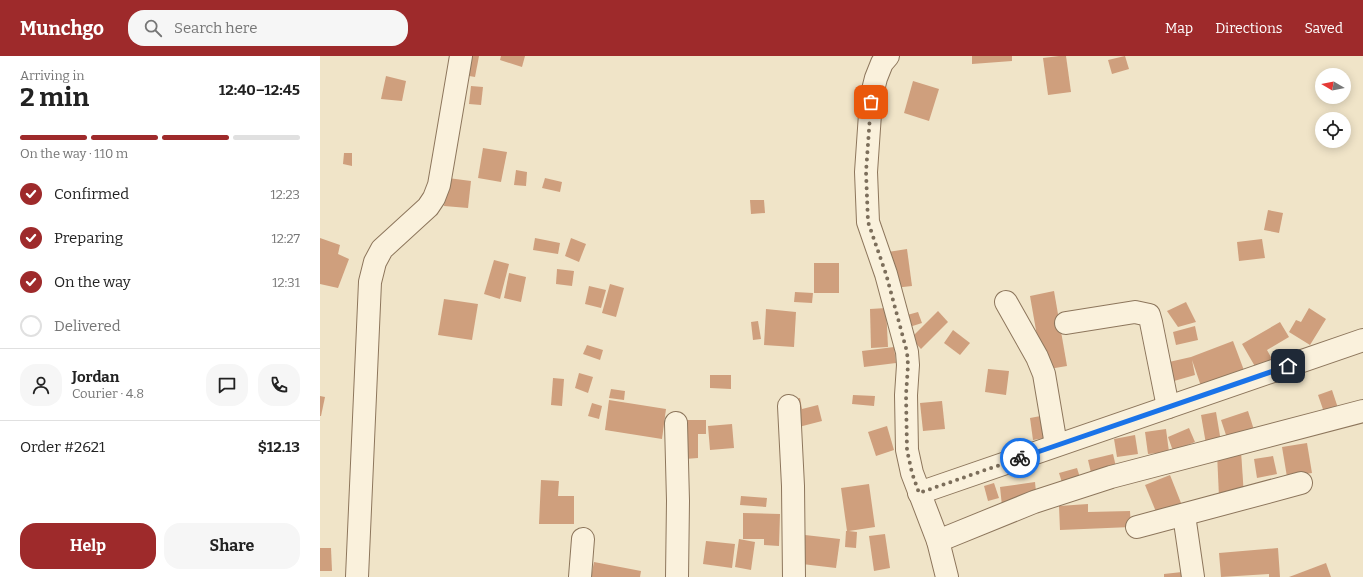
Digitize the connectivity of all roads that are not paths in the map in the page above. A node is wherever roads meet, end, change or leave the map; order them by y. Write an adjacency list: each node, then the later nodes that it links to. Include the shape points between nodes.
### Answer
1 (461, 56): 17 (street, via 439,185 434,198 428,207 382,249 375,262 370,282)
2 (888, 56): 12 (street, via 876,78 870,114 866,172 868,222 886,274 907,352 907,450)
3 (1006, 302): 10 (street, via 1037,356 1044,374)
4 (1066, 323): 7 (street, via 1135,312 1149,316)
5 (1363, 340): 7 (street)
6 (790, 406): 20 (street)
7 (1168, 407): 10 (street)
8 (1363, 410): 16 (street, via 1111,477 1034,502)
9 (676, 423): 19 (street)
10 (1056, 445): 12 (street)
11 (1301, 483): 13 (street)
12 (919, 493): 16 (street)
13 (1184, 515): 14 (street); 22 (street)
14 (1137, 527)
15 (583, 540): 18 (street)
16 (938, 541): 21 (street)
17 (357, 577)
18 (580, 577)
19 (677, 577)
20 (794, 577)
21 (947, 577)
22 (1194, 577)

